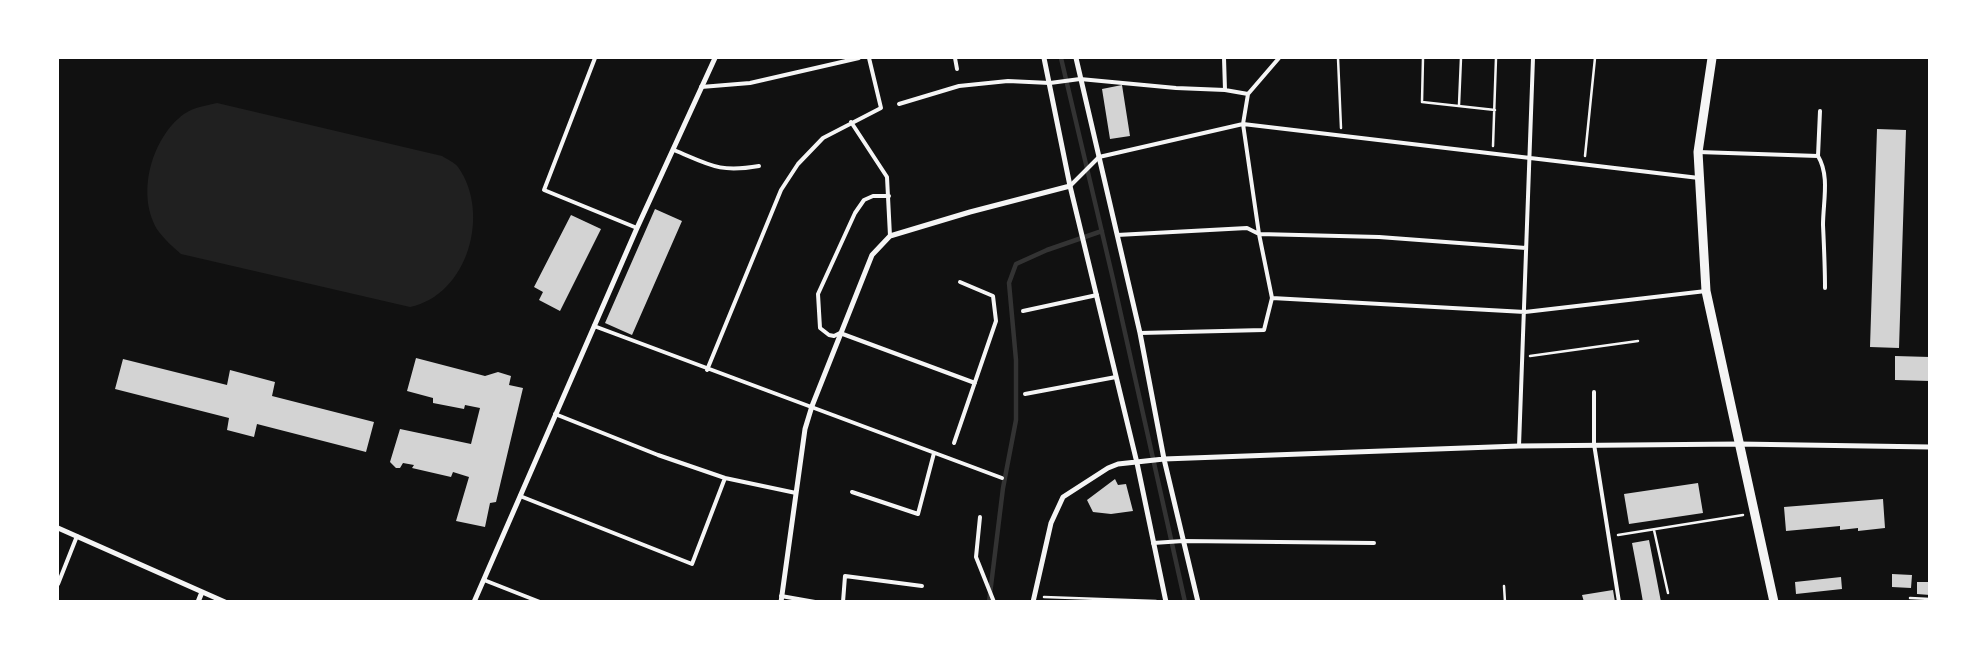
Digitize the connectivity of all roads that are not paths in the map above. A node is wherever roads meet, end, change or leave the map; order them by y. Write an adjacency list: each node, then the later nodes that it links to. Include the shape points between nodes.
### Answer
1 (595, 58): 31 (lane, via 544,190)
2 (715, 58): 15 (street)
3 (859, 58): 15 (lane, via 750,83)
4 (869, 58): 20 (lane, via 881,108)
5 (955, 58): 12 (lane)
6 (1044, 58): 14 (street)
7 (1076, 58): 13 (street)
8 (1224, 58): 16 (lane)
9 (1279, 58): 17 (lane)
10 (1533, 58): 26 (lane)
11 (1712, 58): 23 (street)
12 (957, 69)
13 (1080, 79): 14 (lane); 16 (lane); 25 (street)
14 (1050, 83): 18 (lane, via 1008,81 960,86); 29 (street)
15 (701, 87): 22 (street)
16 (1225, 90): 17 (lane)
17 (1248, 94): 21 (lane)
18 (899, 104)
19 (1820, 111): 24 (lane)
20 (852, 122): 30 (lane, via 887,177); 46 (lane, via 823,138 798,164 781,190)
21 (1243, 124): 25 (lane); 26 (lane); 32 (lane)
22 (674, 150): 27 (lane, via 716,168 735,170); 31 (street)
23 (1698, 152): 24 (lane); 28 (street)
24 (1818, 156): 37 (lane, via 1824,164 1825,175)
25 (1099, 157): 29 (lane); 33 (street)
26 (1529, 157): 28 (lane); 35 (lane)
27 (759, 166)
28 (1698, 178): 38 (street)
29 (1070, 186): 34 (street); 39 (street)
30 (889, 196): 34 (lane); 44 (lane, via 873,196 864,200 818,294 820,328 829,335)
31 (637, 228): 43 (street)
32 (1259, 234): 33 (lane, via 1247,228); 35 (lane, via 1379,237); 40 (lane)
33 (1117, 235): 45 (street)
34 (890, 236): 44 (street, via 872,255)
35 (1526, 248): 42 (lane)
36 (960, 282): 48 (lane, via 993,296 996,321)
37 (1825, 288)
38 (1706, 291): 42 (lane); 55 (street)
39 (1098, 295): 41 (lane); 47 (street)
40 (1272, 298): 42 (lane); 45 (lane, via 1264,330)
41 (1023, 311)
42 (1525, 312): 56 (lane)
43 (594, 326): 46 (lane); 52 (street)
44 (840, 333): 48 (lane); 51 (street)
45 (1140, 333): 59 (street)
46 (707, 370): 51 (lane)
47 (1116, 377): 50 (lane); 60 (street)
48 (975, 383): 53 (lane)
49 (1594, 392): 54 (lane)
50 (1025, 394)
51 (812, 406): 58 (lane); 64 (street, via 805,428)
52 (556, 414): 61 (lane); 65 (street)
53 (954, 443)
54 (1594, 444): 55 (street); 56 (street); 87 (lane)
55 (1739, 444): 57 (street); 88 (street)
56 (1520, 446): 59 (street)
57 (1930, 447)
58 (934, 453): 62 (lane); 63 (lane, via 918,514)
59 (1164, 459): 60 (street); 69 (street)
60 (1137, 463): 70 (street); 77 (street, via 1108,468 1063,497 1051,523)
61 (725, 478): 64 (lane); 65 (lane, via 692,564)
62 (1002, 478)
63 (852, 492)
64 (796, 493): 76 (street)
65 (520, 496): 72 (street)
66 (980, 517): 84 (lane, via 976,557)
67 (58, 528): 68 (street)
68 (77, 536): 73 (lane); 75 (street)
69 (1183, 541): 70 (lane); 71 (lane); 86 (street)
70 (1153, 543): 85 (street)
71 (1374, 543)
72 (484, 580): 80 (street); 81 (lane)
73 (58, 584)
74 (922, 586): 83 (lane, via 845,576)
75 (202, 592): 78 (street); 79 (street)
76 (781, 599): 82 (lane)
77 (1033, 599)
78 (198, 602)
79 (225, 602)
80 (474, 602)
81 (540, 602)
82 (815, 602)
83 (843, 602)
84 (994, 602)
85 (1166, 602)
86 (1198, 602)
87 (1619, 602)
88 (1774, 602)

